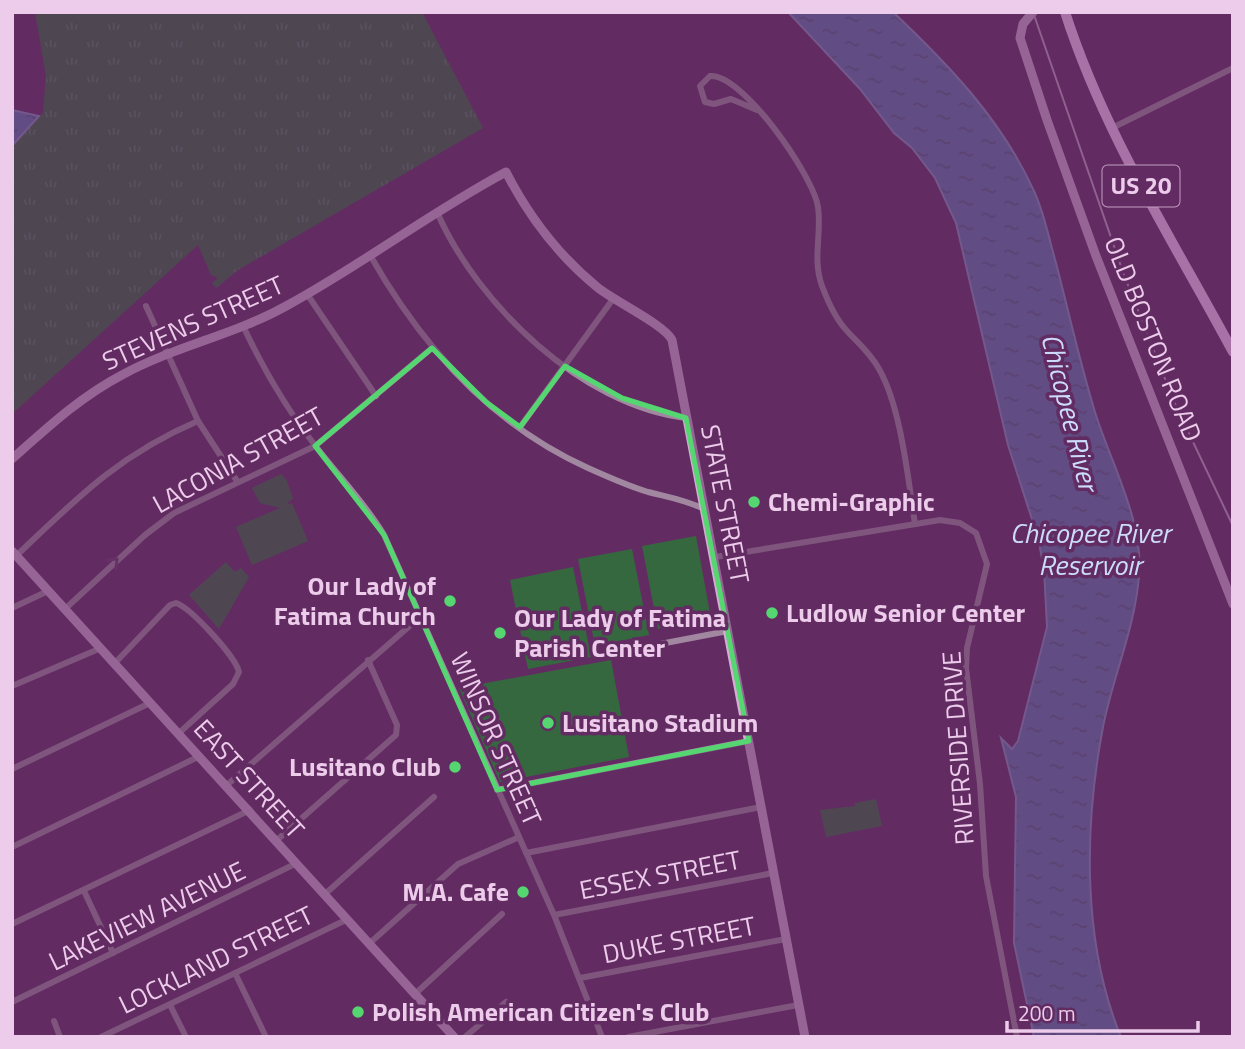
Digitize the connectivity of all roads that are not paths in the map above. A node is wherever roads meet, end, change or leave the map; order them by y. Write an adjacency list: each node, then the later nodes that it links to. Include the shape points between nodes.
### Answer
1 (1065, 12): 5 (main road, US 20)
2 (1031, 14): 29 (street, OLD BOSTON ROAD, via 1020,38 1047,120)
3 (1233, 68): 5 (street)
4 (757, 110): 4 (street, via 723,77 702,81 705,102 731,99); 25 (street, via 799,162 813,190 821,284 845,330 872,358 887,384)
5 (1111, 129): 14 (main road, US 20)
6 (506, 172): 7 (street, STEVENS STREET); 10 (street, STATE STREET, via 548,239)
7 (437, 212): 8 (street, STEVENS STREET); 16 (street, via 478,284)
8 (370, 255): 9 (street, STEVENS STREET); 13 (street)
9 (307, 294): 12 (street, STEVENS STREET); 17 (street)
10 (613, 299): 16 (street); 18 (street, STATE STREET, via 669,334)
11 (146, 306): 15 (street)
12 (244, 328): 15 (street, STEVENS STREET); 21 (street, WINSOR STREET, via 267,376)
13 (432, 348): 17 (street, LACONIA STREET); 20 (street, via 486,402)
14 (1233, 352)
15 (167, 355): 19 (street); 22 (street, STEVENS STREET, via 89,394)
16 (565, 366): 18 (street, via 622,398); 20 (street)
17 (376, 396): 21 (street, LACONIA STREET)
18 (686, 418): 24 (street, STATE STREET)
19 (198, 421): 23 (street); 26 (street, via 153,441 113,467)
20 (520, 427): 24 (street, via 588,468)
21 (315, 446): 23 (street, LACONIA STREET); 32 (street, WINSOR STREET, via 377,523)
22 (12, 459)
23 (237, 481): 31 (street, LACONIA STREET, one-way to 23, via 174,513)
24 (705, 509): 27 (street, STATE STREET)
25 (915, 524): 27 (street, RIVERSIDE DRIVE); 81 (street, RIVERSIDE DRIVE, via 960,523 975,533 987,564 966,668 986,876)
26 (14, 554): 28 (street, EAST STREET)
27 (715, 557): 33 (street, STATE STREET)
28 (48, 591): 30 (street); 31 (street, EAST STREET)
29 (1233, 604)
30 (12, 608)
31 (65, 610): 34 (street, EAST STREET)
32 (421, 616): 36 (street); 45 (street, WINSOR STREET)
33 (728, 631): 35 (street); 41 (street, STATE STREET)
34 (101, 648): 37 (street, EAST STREET); 38 (street)
35 (612, 653)
36 (368, 660): 44 (street); 50 (street, via 397,726 396,735)
37 (115, 663): 39 (street, EAST STREET); 40 (street, via 165,610 176,603 190,611 234,660 239,672 233,684)
38 (12, 686)
39 (150, 703): 40 (street, EAST STREET); 43 (street)
40 (179, 733): 42 (street, EAST STREET)
41 (749, 741): 45 (street); 47 (street, STATE STREET)
42 (200, 756): 44 (street, EAST STREET); 51 (street)
43 (12, 769)
44 (228, 785): 48 (street, EAST STREET)
45 (497, 789): 49 (street, WINSOR STREET)
46 (434, 797): 56 (street)
47 (761, 807): 52 (street); 54 (street, STATE STREET)
48 (250, 810): 50 (street, EAST STREET); 55 (street)
49 (517, 838): 52 (street, WINSOR STREET); 62 (street, via 458,864)
50 (277, 840): 53 (street, EAST STREET)
51 (12, 847)
52 (526, 853): 58 (street, WINSOR STREET)
53 (298, 863): 56 (street, EAST STREET); 63 (street, LAKEVIEW AVENUE)
54 (773, 873): 58 (street, ESSEX STREET); 61 (street, STATE STREET)
55 (84, 891): 60 (street); 63 (street)
56 (324, 894): 59 (street, EAST STREET)
57 (502, 914): 66 (street)
58 (554, 915): 65 (street, WINSOR STREET)
59 (348, 919): 62 (street, EAST STREET); 64 (street, LOCKLAND STREET)
60 (12, 924)
61 (786, 939): 65 (street, DUKE STREET); 70 (street, STATE STREET)
62 (370, 942): 66 (street, EAST STREET)
63 (113, 953): 67 (street, LAKEVIEW AVENUE)
64 (235, 973): 69 (street, LOCKLAND STREET); 75 (street)
65 (580, 978): 78 (street, WINSOR STREET)
66 (415, 994): 76 (street, EAST STREET)
67 (12, 1002)
68 (506, 1002): 77 (street)
69 (170, 1004): 73 (street, LOCKLAND STREET); 74 (street)
70 (799, 1005): 79 (street); 80 (street, STATE STREET)
71 (54, 1021): 72 (street)
72 (60, 1037)
73 (101, 1037)
74 (186, 1037)
75 (266, 1037)
76 (454, 1037)
77 (465, 1037)
78 (602, 1037)
79 (628, 1037)
80 (804, 1037)
81 (1017, 1037)

